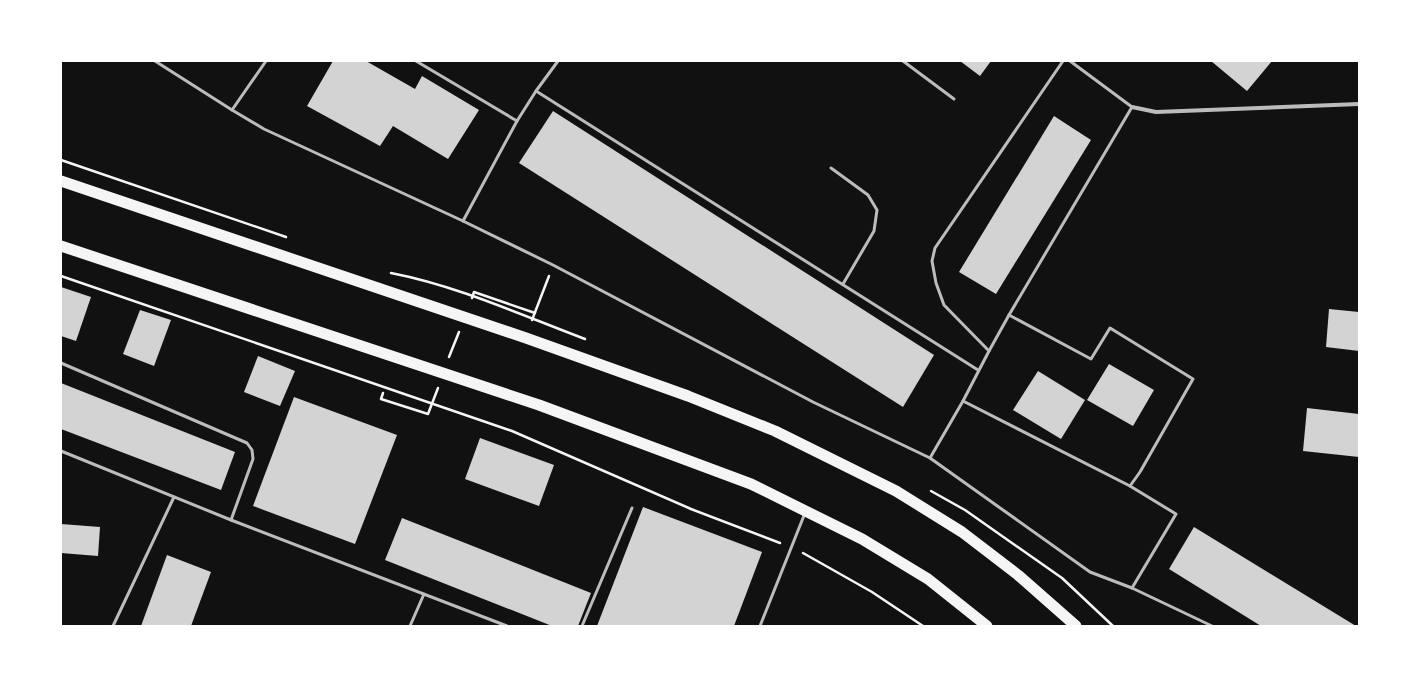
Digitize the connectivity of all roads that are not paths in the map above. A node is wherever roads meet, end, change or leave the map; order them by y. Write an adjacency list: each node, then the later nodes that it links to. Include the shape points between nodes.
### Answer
1 (155, 61): 12 (lane)
2 (266, 61): 12 (lane)
3 (416, 61): 13 (lane)
4 (558, 61): 8 (lane)
5 (903, 61): 9 (lane)
6 (1063, 61): 20 (lane, via 935,248 932,261 944,305)
7 (1070, 61): 11 (lane)
8 (536, 91): 13 (lane); 18 (lane)
9 (954, 99)
10 (1359, 104): 11 (street, via 1156,112)
11 (1132, 107): 19 (lane)
12 (232, 110): 16 (lane, via 264,129)
13 (517, 122): 16 (lane)
14 (831, 168): 18 (lane, via 868,195 877,210 874,231)
15 (61, 181): 39 (highway, via 526,338 688,396 775,431 896,491 962,532 1018,575)
16 (464, 221): 25 (lane, via 813,402)
17 (61, 246): 29 (highway, via 539,405 752,484)
18 (843, 284): 22 (lane)
19 (1009, 315): 20 (lane); 26 (lane, via 1091,359 1110,328 1193,378)
20 (989, 351): 22 (lane)
21 (61, 363): 30 (lane, via 247,444 252,450 253,459)
22 (978, 370): 23 (lane)
23 (963, 401): 25 (lane); 26 (lane)
24 (61, 451): 27 (lane)
25 (930, 458): 31 (lane, via 1090,572)
26 (1130, 486): 31 (lane, via 1176,514)
27 (174, 497): 30 (lane); 33 (lane)
28 (632, 508): 36 (lane)
29 (806, 511): 37 (lane); 38 (highway, via 862,539 928,579)
30 (231, 520): 32 (lane)
31 (1132, 588): 40 (lane)
32 (424, 594): 34 (lane); 35 (lane)
33 (112, 626)
34 (410, 626)
35 (507, 626)
36 (582, 626)
37 (760, 626)
38 (987, 626)
39 (1076, 626)
40 (1212, 626)

